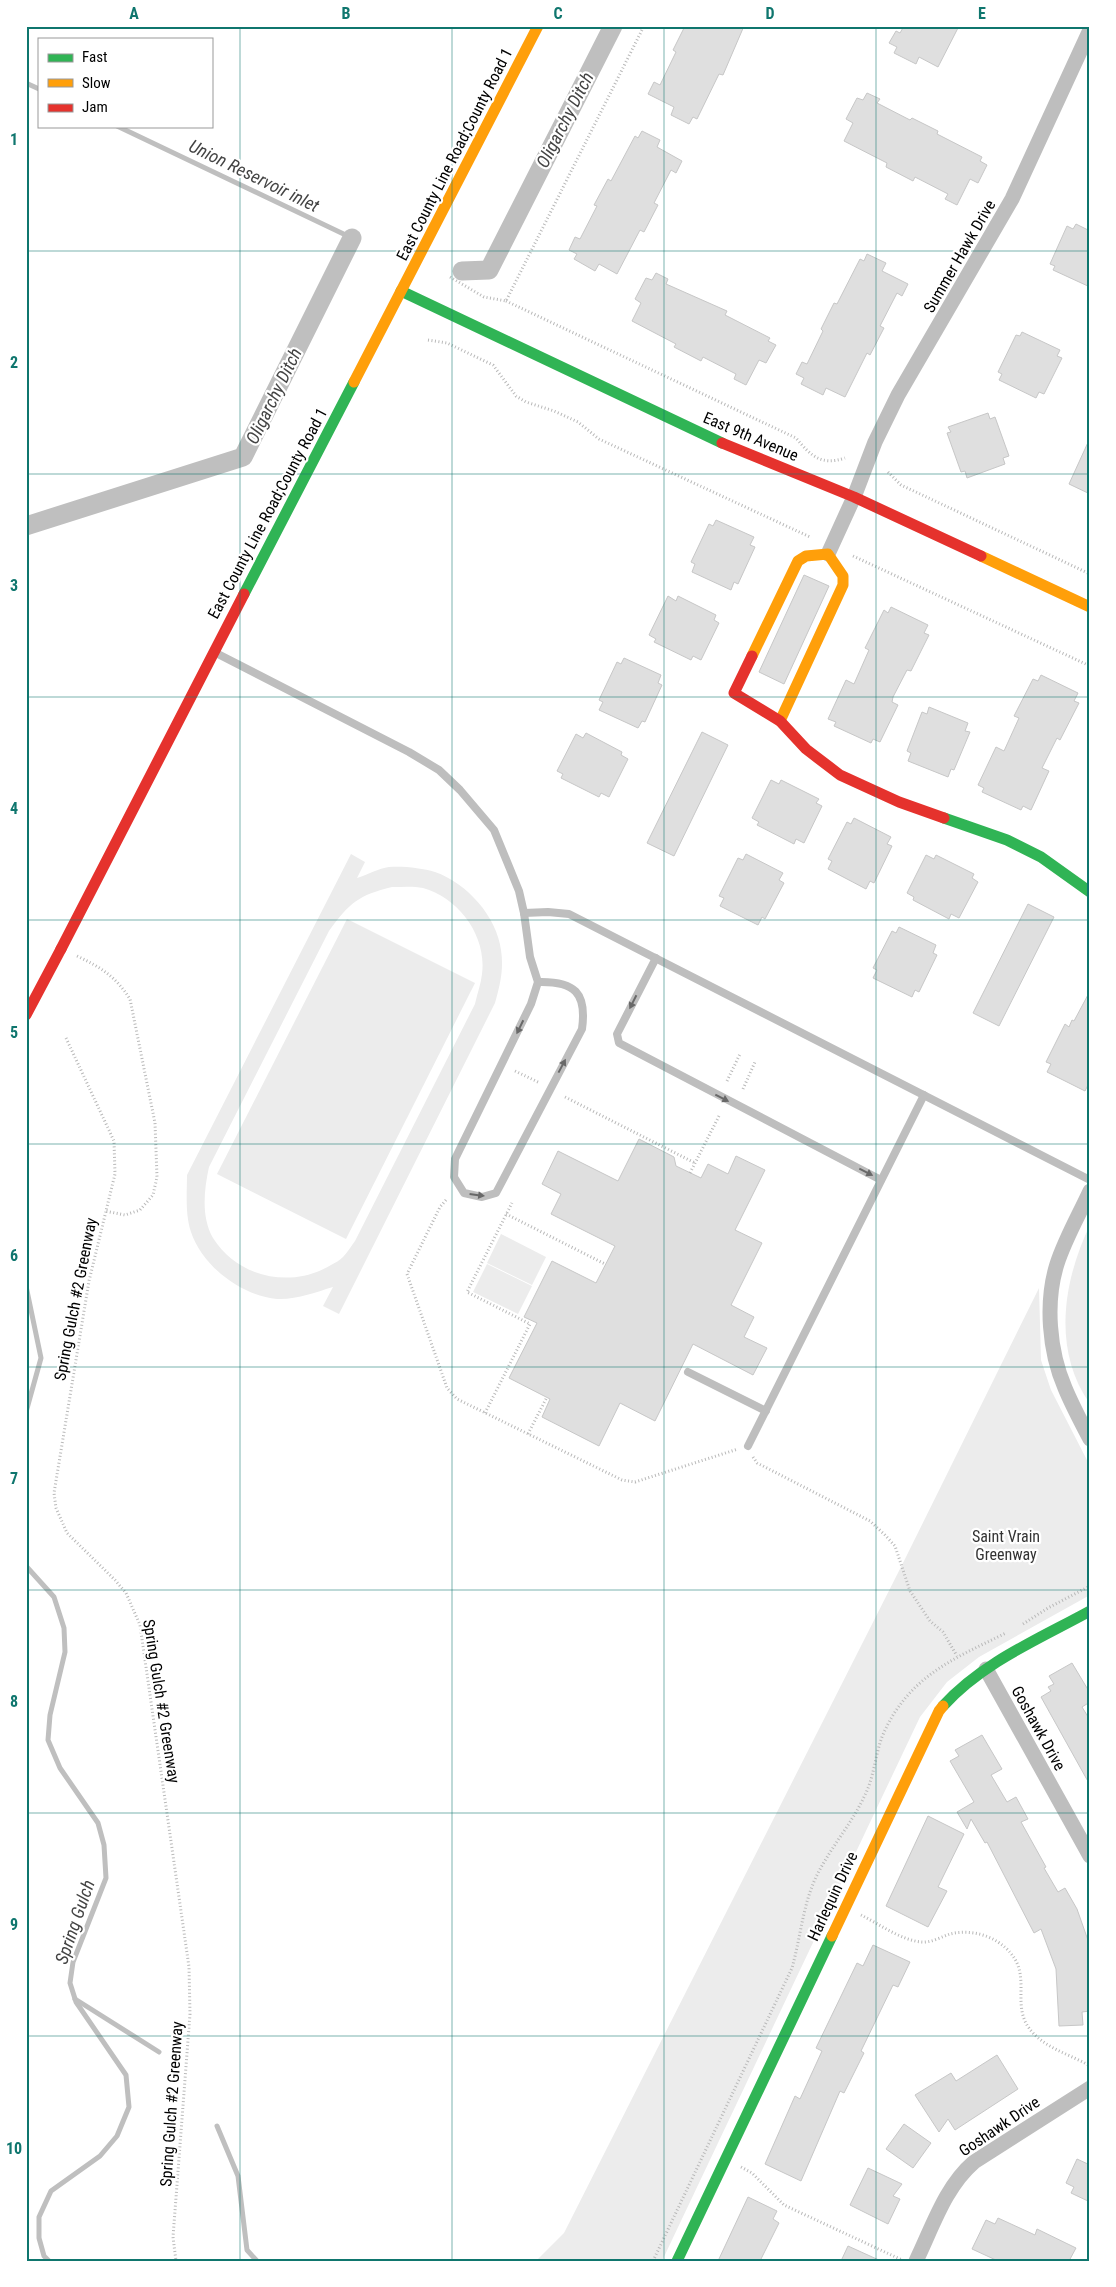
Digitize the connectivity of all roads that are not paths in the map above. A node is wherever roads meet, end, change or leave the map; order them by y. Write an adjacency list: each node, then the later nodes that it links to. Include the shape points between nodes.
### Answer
1 (538, 26): 3 (main road, East County Line Road;County Road 1)
2 (1090, 30): 4 (street, Summer Hawk Drive, via 1012,198 898,395 875,442)
3 (401, 291): 4 (main road, East 9th Avenue, via 727,445); 7 (main road, East County Line Road;County Road 1)
4 (854, 497): 5 (street, Summer Hawk Drive); 6 (main road, East 9th Avenue)
5 (828, 554): 8 (main road, via 844,582); 8 (main road, via 806,556 798,561 734,693)
6 (1090, 607)
7 (214, 652): 10 (lane, via 439,770 494,830 519,891); 13 (main road, East County Line Road;County Road 1, bridge)
8 (780, 721): 9 (main road, via 811,754 840,776 899,802 1007,840)
9 (1090, 892)
10 (524, 913): 11 (lane, via 569,914); 12 (lane, via 530,958)
11 (656, 958): 14 (lane); 15 (lane, one-way to 15, via 617,1034 619,1043)
12 (538, 982): 12 (lane, one-way to 12, via 531,1004 455,1159 454,1178 464,1193 482,1197 496,1193 582,1029 582,999 570,987 556,981)
13 (26, 1015)
14 (924, 1094): 15 (lane); 16 (lane)
15 (882, 1180): 19 (lane)
16 (1090, 1180)
17 (1090, 1191): 20 (street, via 1057,1264 1050,1313 1051,1332 1064,1387)
18 (688, 1372): 19 (lane)
19 (766, 1411): 21 (lane)
20 (1090, 1439)
21 (748, 1446)
22 (1090, 1611): 23 (main road, Harlequin Drive)
23 (986, 1669): 24 (street, Goshawk Drive); 26 (main road, Harlequin Drive, via 950,1697 939,1711)
24 (1090, 1856)
25 (1090, 2088): 27 (street, Goshawk Drive, via 974,2162 962,2173 950,2190)
26 (676, 2261)
27 (916, 2261)

